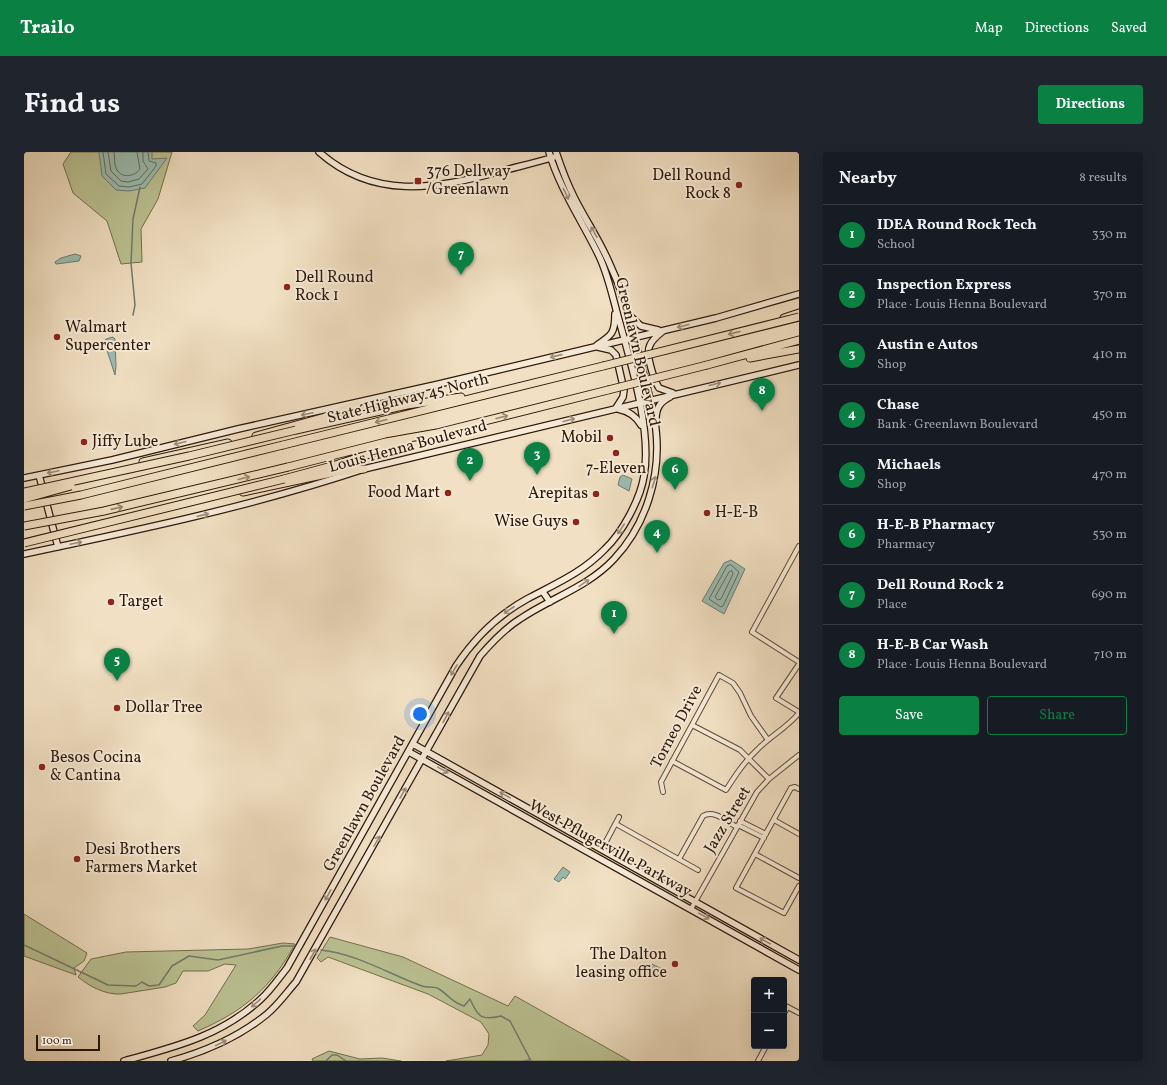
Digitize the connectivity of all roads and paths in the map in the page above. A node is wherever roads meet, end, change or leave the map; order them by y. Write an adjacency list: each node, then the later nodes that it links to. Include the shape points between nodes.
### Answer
1 (319, 152): 3 (main road, via 358,176 411,188 454,184)
2 (557, 154): 3 (main road); 5 (main road, Greenlawn Boulevard, one-way to 2, via 575,198)
3 (550, 155): 4 (main road, Greenlawn Boulevard, one-way to 4, via 564,191)
4 (599, 257): 5 (main road, via 607,260); 7 (main road, Greenlawn Boulevard)
5 (612, 267): 9 (main road, Greenlawn Boulevard)
6 (799, 294): 12 (main road, one-way to 12)
7 (615, 306): 14 (main road, Greenlawn Boulevard); 16 (main road, via 615,326 612,333)
8 (799, 313): 11 (highway, bridge)
9 (629, 314): 12 (main road, via 641,326); 13 (main road, Greenlawn Boulevard)
10 (799, 317): 11 (highway, State Highway 45 North, bridge)
11 (749, 329): 21 (highway, State Highway 45 North, one-way to 21, bridge)
12 (663, 331): 13 (main road); 20 (main road, via 649,345 651,366 658,388)
13 (635, 338): 14 (main road); 22 (main road, Greenlawn Boulevard)
14 (624, 340): 16 (main road); 23 (main road, Greenlawn Boulevard)
15 (799, 340): 18 (highway)
16 (594, 347): 24 (main road, one-way to 24); 25 (main road, via 611,350 616,355 624,390)
17 (799, 349): 18 (highway)
18 (707, 365): 28 (highway, one-way to 18, bridge)
19 (799, 365): 20 (main road, Louis Henna Boulevard, one-way to 19)
20 (677, 393): 22 (main road, Louis Henna Boulevard); 26 (main road, via 659,405 656,411)
21 (487, 394): 32 (highway, bridge, via 439,399); 34 (highway, State Highway 45 North, one-way to 34, bridge, via 81,495)
22 (650, 400): 23 (main road, Louis Henna Boulevard); 26 (main road, Greenlawn Boulevard)
23 (639, 402): 25 (main road, Louis Henna Boulevard); 27 (main road, Greenlawn Boulevard)
24 (357, 404): 30 (main road, one-way to 30); 33 (highway, bridge, via 325,417 235,442 143,462 86,482)
25 (616, 408): 27 (main road, via 632,414); 29 (main road, Louis Henna Boulevard, one-way to 25)
26 (656, 429): 41 (main road, Greenlawn Boulevard, one-way to 26, via 593,577 614,560 631,538 641,519 656,477)
27 (644, 431): 40 (main road, Greenlawn Boulevard, one-way to 40, via 644,476 622,528 605,550 584,569)
28 (437, 433): 35 (highway, one-way to 28, bridge, via 104,511 386,442); 36 (highway, bridge, via 284,479)
29 (364, 469): 36 (highway, bridge, via 336,472); 38 (main road, Louis Henna Boulevard, one-way to 29, via 203,515 299,490)
30 (40, 475): 31 (main road); 38 (main road)
31 (24, 478)
32 (24, 492)
33 (24, 499)
34 (24, 506)
35 (24, 526)
36 (24, 542)
37 (799, 546): 42 (street, via 752,632)
38 (58, 547): 39 (main road, Louis Henna Boulevard)
39 (24, 554)
40 (543, 592): 41 (main road); 46 (main road, Greenlawn Boulevard, one-way to 46, via 502,615 468,648)
41 (550, 602): 47 (main road, Greenlawn Boulevard, one-way to 41, via 480,656 502,631)
42 (799, 663): 43 (street, via 776,698)
43 (799, 712): 45 (street, via 785,728)
44 (692, 725): 45 (street, Torneo Drive, via 719,675 733,683); 51 (street, via 740,750); 52 (street, Torneo Drive)
45 (768, 740): 51 (street)
46 (413, 744): 47 (main road, West Pflugerville Parkway); 48 (main road, Greenlawn Boulevard)
47 (427, 751): 50 (main road, Greenlawn Boulevard); 60 (main road, West Pflugerville Parkway, one-way to 47)
48 (409, 752): 50 (main road, West Pflugerville Parkway); 77 (main road, Greenlawn Boulevard, one-way to 77, via 287,968 263,997 234,1020 192,1042)
49 (799, 755): 53 (street, Jazz Street)
50 (423, 759): 61 (main road, West Pflugerville Parkway, one-way to 61); 78 (main road, Greenlawn Boulevard, one-way to 50, via 233,1038 268,1013 296,982)
51 (748, 759): 52 (street, via 726,790); 53 (street)
52 (672, 761): 55 (street, Torneo Drive, via 661,782)
53 (769, 779): 59 (street, Jazz Street)
54 (799, 789): 57 (street, via 791,788)
55 (663, 792)
56 (619, 817): 58 (street)
57 (774, 820): 62 (street); 63 (street)
58 (616, 824): 64 (street); 66 (street)
59 (738, 825): 63 (street); 66 (street, via 712,813 703,816); 70 (street, Jazz Street)
60 (560, 826): 61 (main road); 64 (main road, West Pflugerville Parkway)
61 (556, 833): 71 (main road, West Pflugerville Parkway)
62 (799, 834)
63 (765, 836): 65 (street)
64 (602, 849): 70 (main road, West Pflugerville Parkway)
65 (755, 854): 68 (street); 69 (street, via 736,888 784,913)
66 (679, 859): 67 (street)
67 (698, 870)
68 (799, 878)
69 (799, 886)
70 (694, 902): 71 (street, Jazz Street); 72 (main road, West Pflugerville Parkway, one-way to 70)
71 (691, 909): 73 (main road, West Pflugerville Parkway, one-way to 73)
72 (799, 960)
73 (799, 970)
74 (787, 1007): 75 (street)
75 (799, 1013)
76 (764, 1049): 79 (street)
77 (124, 1061)
78 (171, 1061)
79 (758, 1061)

